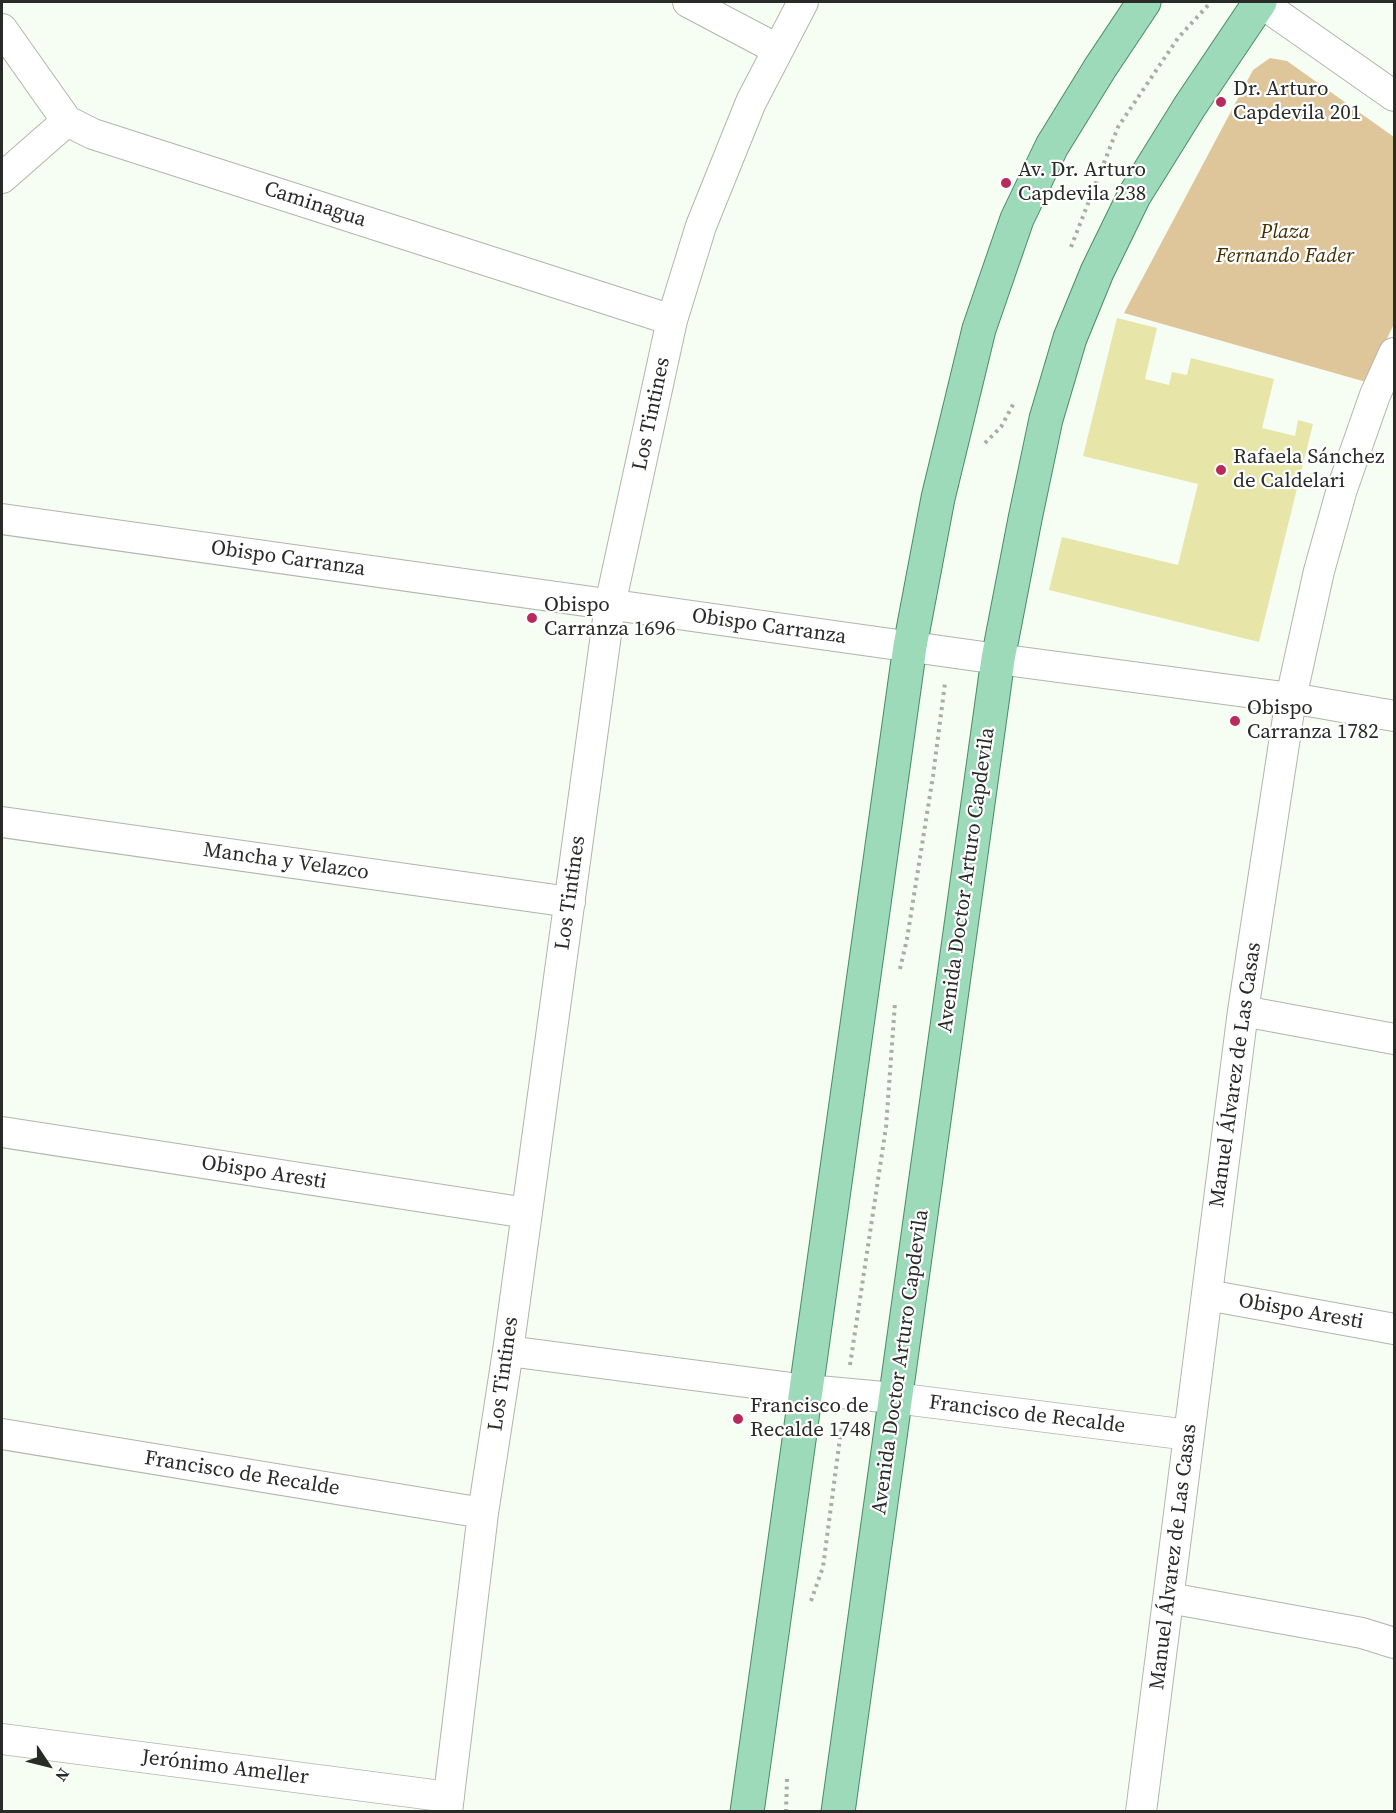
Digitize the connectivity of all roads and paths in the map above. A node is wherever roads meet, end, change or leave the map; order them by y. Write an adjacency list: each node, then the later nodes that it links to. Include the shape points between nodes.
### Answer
1 (688, 2): 6 (street)
2 (803, 2): 6 (street, Los Tintines)
3 (1144, 2): 14 (main road, via 1052,146 1017,219 979,329 938,498)
4 (1260, 2): 7 (street); 15 (main road, Avenida Doctor Arturo Capdevila, via 1134,196 1074,327 1044,430)
5 (2, 29): 8 (street, Caminagua)
6 (777, 49): 10 (street, Los Tintines, via 701,226)
7 (1395, 96)
8 (67, 121): 9 (street); 10 (street, Caminagua, via 93,134)
9 (2, 178)
10 (672, 320): 13 (street, Los Tintines)
11 (1395, 353): 16 (street, Manuel Álvarez de Las Casas, via 1342,489)
12 (2, 519): 13 (street, Obispo Carranza)
13 (610, 605): 14 (street, Obispo Carranza); 19 (street, Los Tintines)
14 (910, 646): 15 (street, Obispo Carranza); 27 (main road)
15 (998, 659): 16 (street, Obispo Carranza); 28 (main road, Avenida Doctor Arturo Capdevila)
16 (1291, 698): 17 (street, Obispo Carranza); 20 (street, Manuel Álvarez de Las Casas)
17 (1395, 716)
18 (2, 822): 19 (street, Mancha y Velazco)
19 (570, 902): 23 (street, Los Tintines)
20 (1243, 1011): 21 (street); 24 (street, Manuel Álvarez de Las Casas)
21 (1395, 1039)
22 (2, 1132): 23 (street, Obispo Aresti)
23 (527, 1213): 26 (street, Los Tintines)
24 (1207, 1295): 25 (street, Obispo Aresti); 30 (street, Manuel Álvarez de Las Casas)
25 (1395, 1329)
26 (508, 1351): 27 (street, Francisco de Recalde); 31 (street, Los Tintines)
27 (807, 1390): 28 (street, Francisco de Recalde); 36 (main road)
28 (896, 1398): 30 (street, Francisco de Recalde); 37 (main road, Avenida Doctor Arturo Capdevila)
29 (2, 1434): 31 (street, Francisco de Recalde)
30 (1189, 1435): 32 (street, Manuel Álvarez de Las Casas)
31 (483, 1513): 35 (street, Los Tintines)
32 (1169, 1598): 33 (street, via 1362,1633); 38 (street, Manuel Álvarez de Las Casas)
33 (1395, 1643)
34 (2, 1738): 35 (street, Jerónimo Ameller)
35 (448, 1804)
36 (747, 1812)
37 (838, 1812)
38 (1141, 1812)

